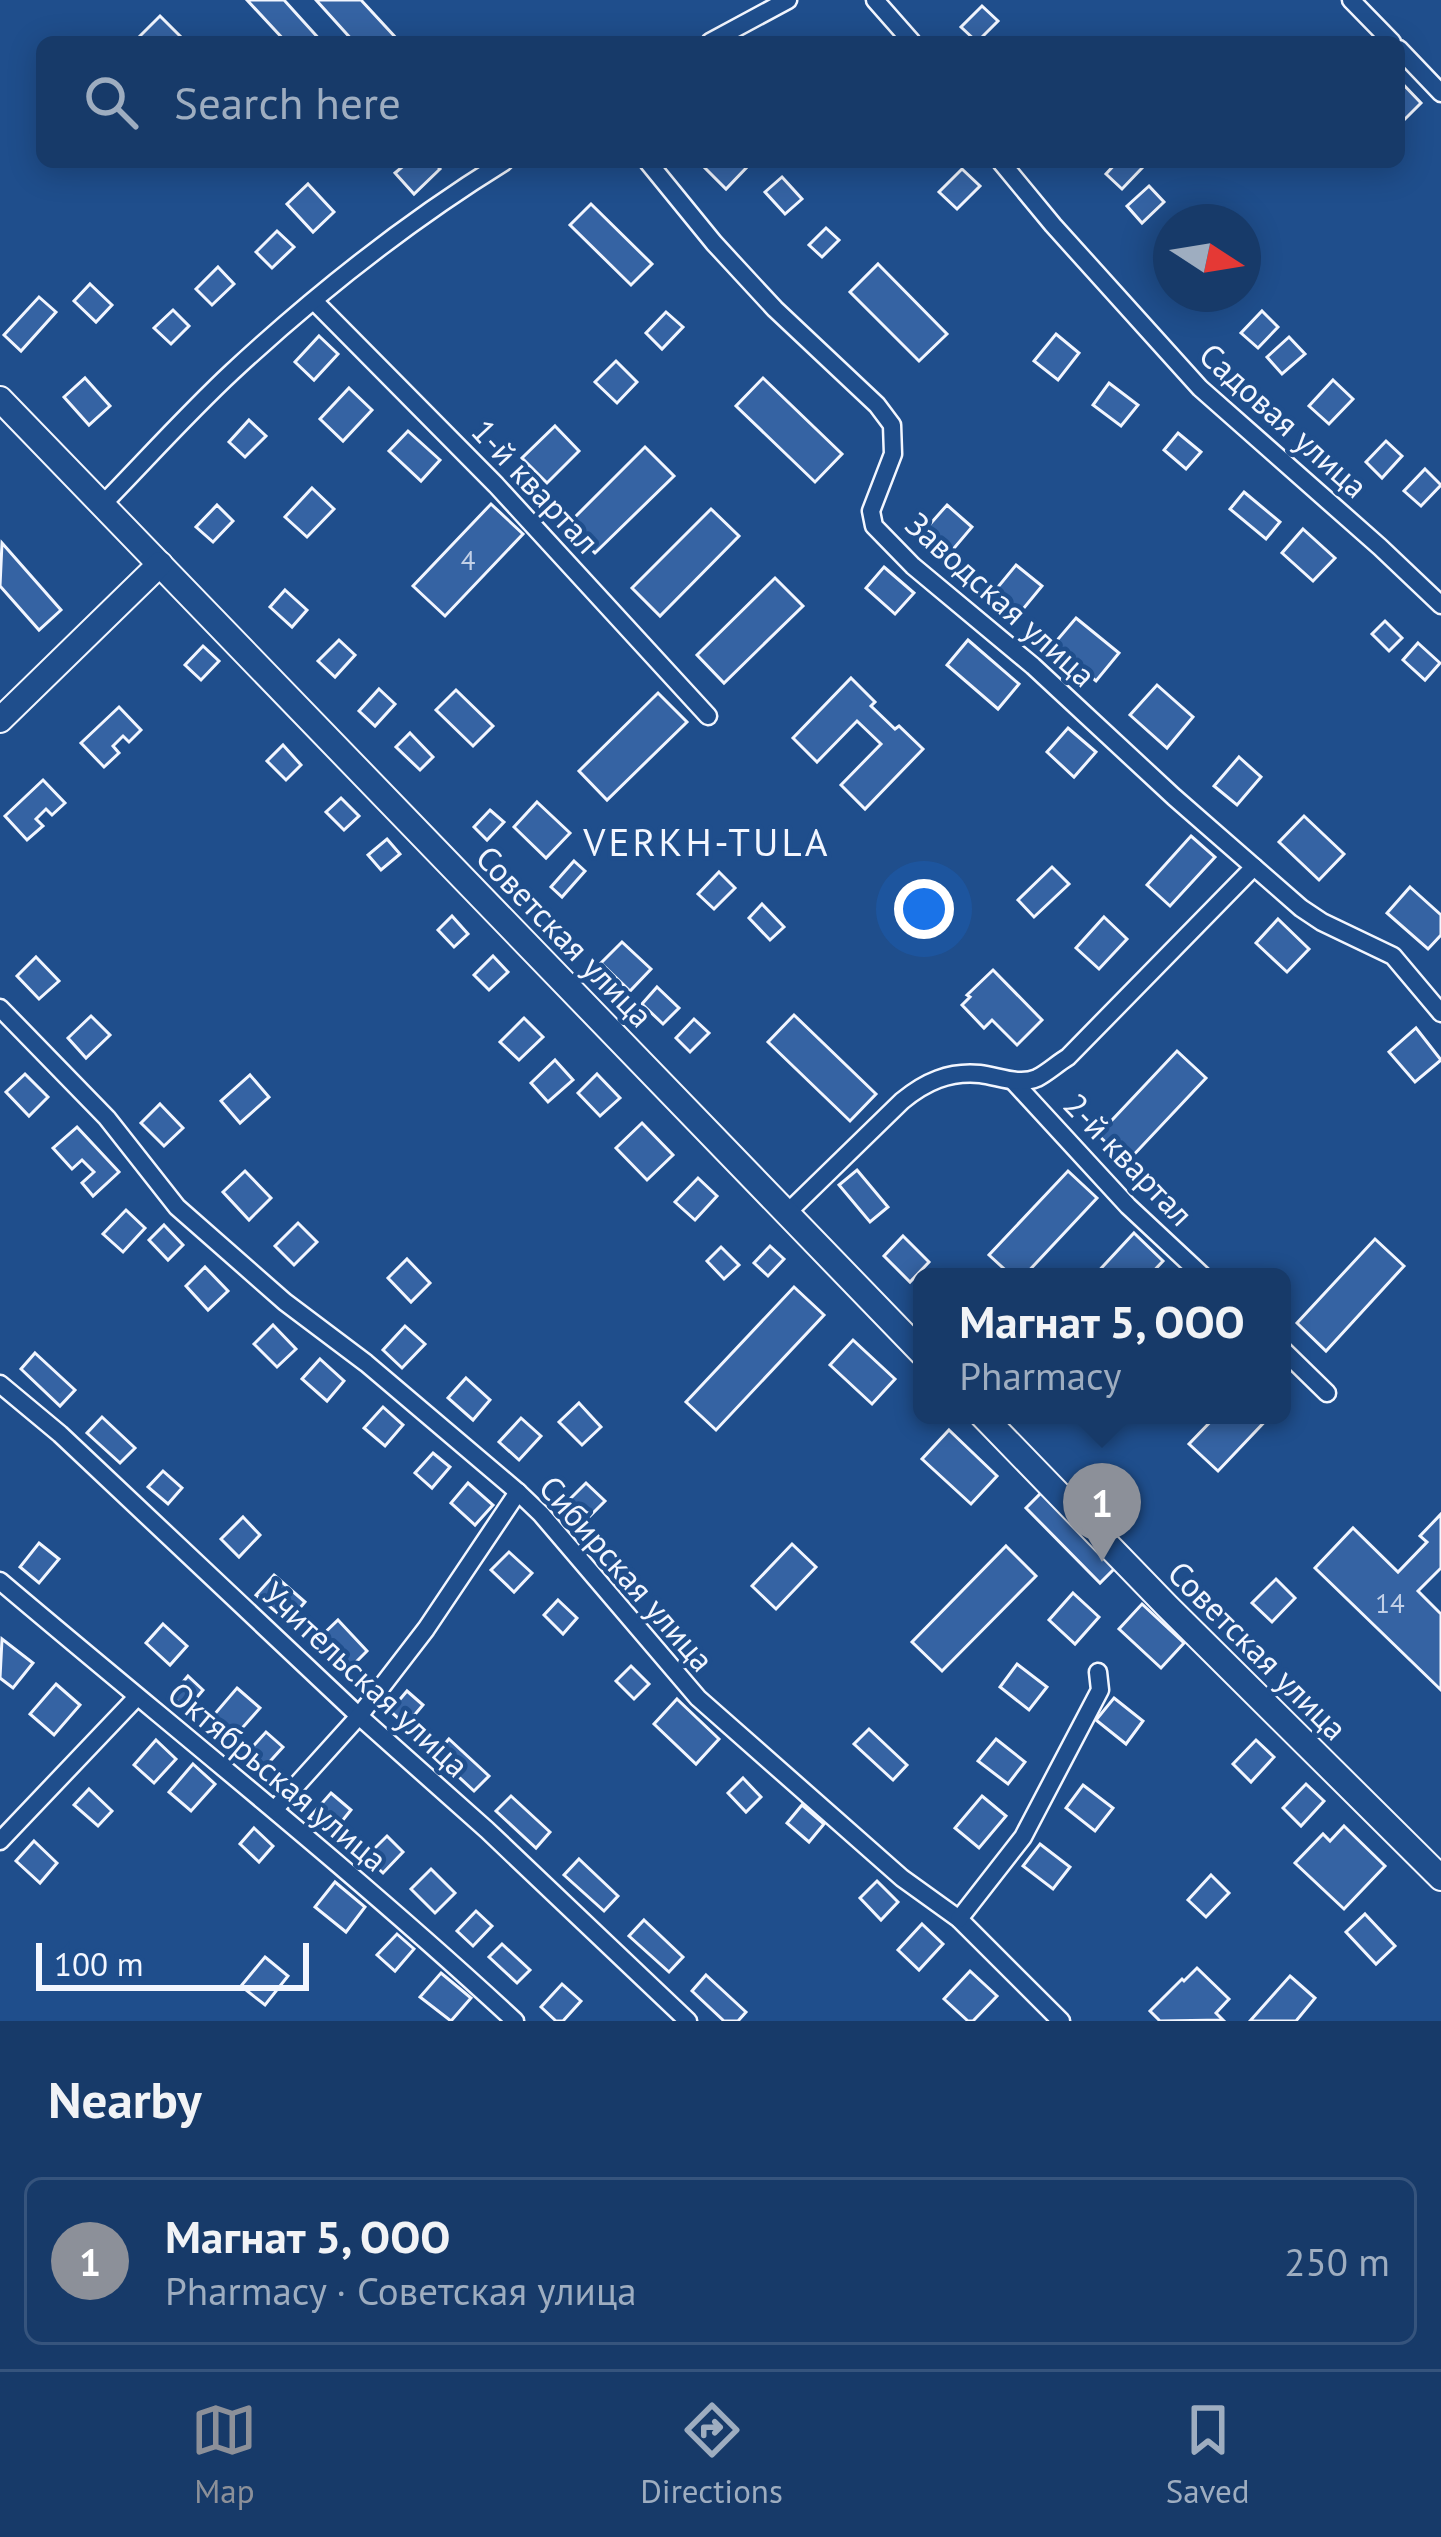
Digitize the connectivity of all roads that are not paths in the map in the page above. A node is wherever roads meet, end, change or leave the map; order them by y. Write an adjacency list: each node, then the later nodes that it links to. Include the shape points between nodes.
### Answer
1 (788, 0): 4 (street)
2 (875, 0): 5 (street)
3 (1352, 0): 6 (street)
4 (721, 36)
5 (907, 36)
6 (1386, 36)
7 (1405, 55): 8 (street)
8 (1441, 93)
9 (494, 168): 12 (street)
10 (654, 168): 19 (street, Заводская улица, via 775,309 892,425 893,454 871,511 874,526)
11 (1006, 168): 16 (street, Садовая улица, via 1200,388)
12 (314, 302): 14 (street); 17 (street, 1-й квартал)
13 (0, 399): 14 (main road, Советская улица)
14 (102, 505): 15 (main road, Советская улица)
15 (160, 564): 18 (main road); 23 (main road, Советская улица)
16 (1441, 605)
17 (708, 716)
18 (0, 720)
19 (1254, 867): 21 (street, Заводская улица, via 1322,922 1393,956); 22 (street, via 1068,1057 1034,1080)
20 (0, 1008): 30 (street, Сибирская улица, via 107,1118 177,1207)
21 (1441, 1013)
22 (1013, 1081): 23 (street, via 950,1075 922,1085); 24 (street, 2-й квартал)
23 (787, 1213): 25 (main road, Советская улица)
24 (1194, 1268)
25 (913, 1344)
26 (1291, 1358): 28 (street)
27 (0, 1384): 34 (street, Учительская улица)
28 (1327, 1393)
29 (991, 1424): 37 (main road, Советская улица)
30 (518, 1492): 34 (street); 38 (street, Сибирская улица, via 698,1699)
31 (0, 1581): 33 (street, Октябрьская улица)
32 (1098, 1672): 38 (street, via 1100,1690 1023,1837)
33 (137, 1697): 35 (street, Октябрьская улица); 36 (street)
34 (359, 1716): 35 (street); 40 (street, Учительская улица)
35 (274, 1809): 39 (street, Октябрьская улица)
36 (0, 1841)
37 (1441, 1878)
38 (959, 1919): 41 (street, Сибирская улица)
39 (514, 2021)
40 (688, 2021)
41 (1061, 2021)

